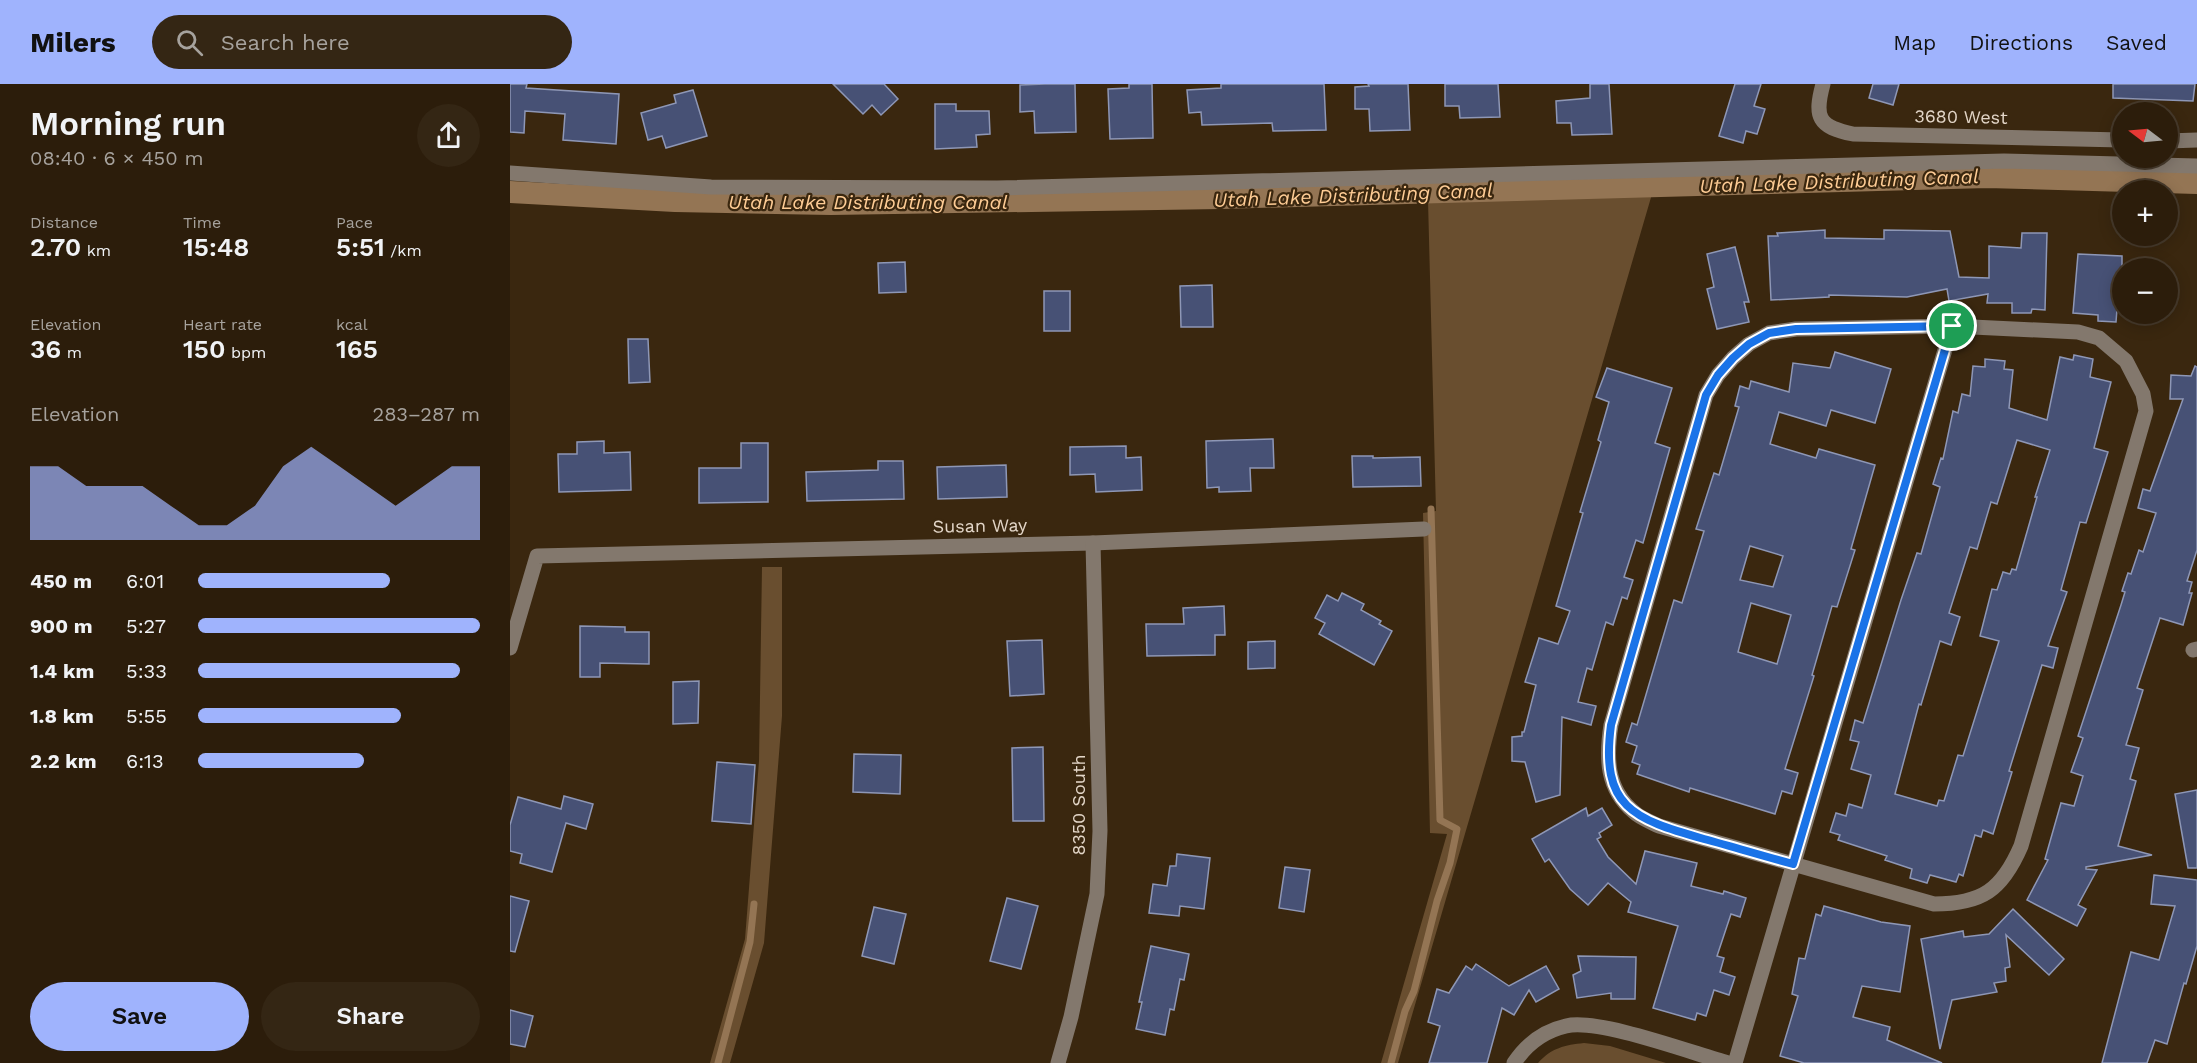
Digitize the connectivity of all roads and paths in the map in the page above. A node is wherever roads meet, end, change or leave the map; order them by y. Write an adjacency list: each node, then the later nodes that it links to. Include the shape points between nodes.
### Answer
1 (1823, 84): 2 (street, 3680 West, via 1818,114 1835,131)
2 (2112, 140)
3 (2197, 140): 4 (street)
4 (2178, 141)
5 (2197, 166): 6 (street, via 2004,161 997,188 711,187)
6 (510, 173)
7 (1952, 326): 11 (street); 11 (street, via 1769,333 1733,358 1706,395 1611,725 1609,774 1620,797 1634,813 1659,826); 11 (street, via 2078,332 2099,338 2126,361 2143,394 2146,411 2025,835 2012,869 1996,887 1960,904 1934,904)
8 (1424, 529): 9 (street, Susan Way)
9 (1093, 543): 10 (street, Susan Way, via 537,556); 12 (street, 8350 South, via 1100,831 1097,894)
10 (510, 648)
11 (1793, 864): 15 (street)
12 (1058, 1063)
13 (1514, 1063): 14 (street, via 1536,1040 1567,1025 1612,1029)
14 (1728, 1063)
15 (1735, 1063)

